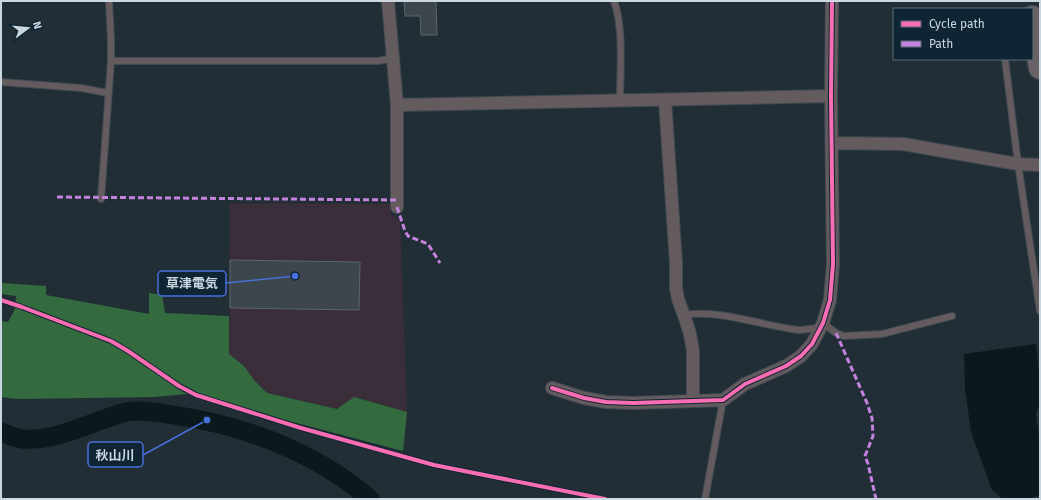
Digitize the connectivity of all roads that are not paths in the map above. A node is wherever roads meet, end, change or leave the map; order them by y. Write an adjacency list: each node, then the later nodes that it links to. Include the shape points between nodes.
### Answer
1 (109, 1): 8 (lane)
2 (388, 1): 6 (street)
3 (614, 1): 14 (lane, via 619,13)
4 (832, 1): 12 (street)
5 (1033, 23): 9 (highway)
6 (393, 58): 8 (lane, via 378,61); 15 (street)
7 (1005, 60): 17 (lane)
8 (111, 61): 11 (lane)
9 (1040, 68)
10 (1, 82): 11 (lane, via 82,88)
11 (108, 93): 19 (lane)
12 (831, 96): 13 (street); 16 (street)
13 (665, 100): 14 (street); 22 (street, via 676,288)
14 (620, 101): 15 (street)
15 (397, 105): 20 (street)
16 (832, 144): 17 (street, via 903,144); 24 (street, via 833,264 830,300)
17 (1018, 164): 18 (street); 21 (lane)
18 (1039, 164)
19 (101, 199)
20 (396, 207)
21 (1040, 311)
22 (684, 315): 24 (lane, via 695,313 724,316 801,330); 27 (street, via 693,351)
23 (952, 316): 24 (lane, via 882,334 844,336)
24 (822, 325): 26 (street, via 812,344 801,356 786,366 745,384)
25 (552, 388): 27 (street, via 606,402)
26 (723, 400): 27 (street); 28 (lane)
27 (693, 401)
28 (705, 499)

